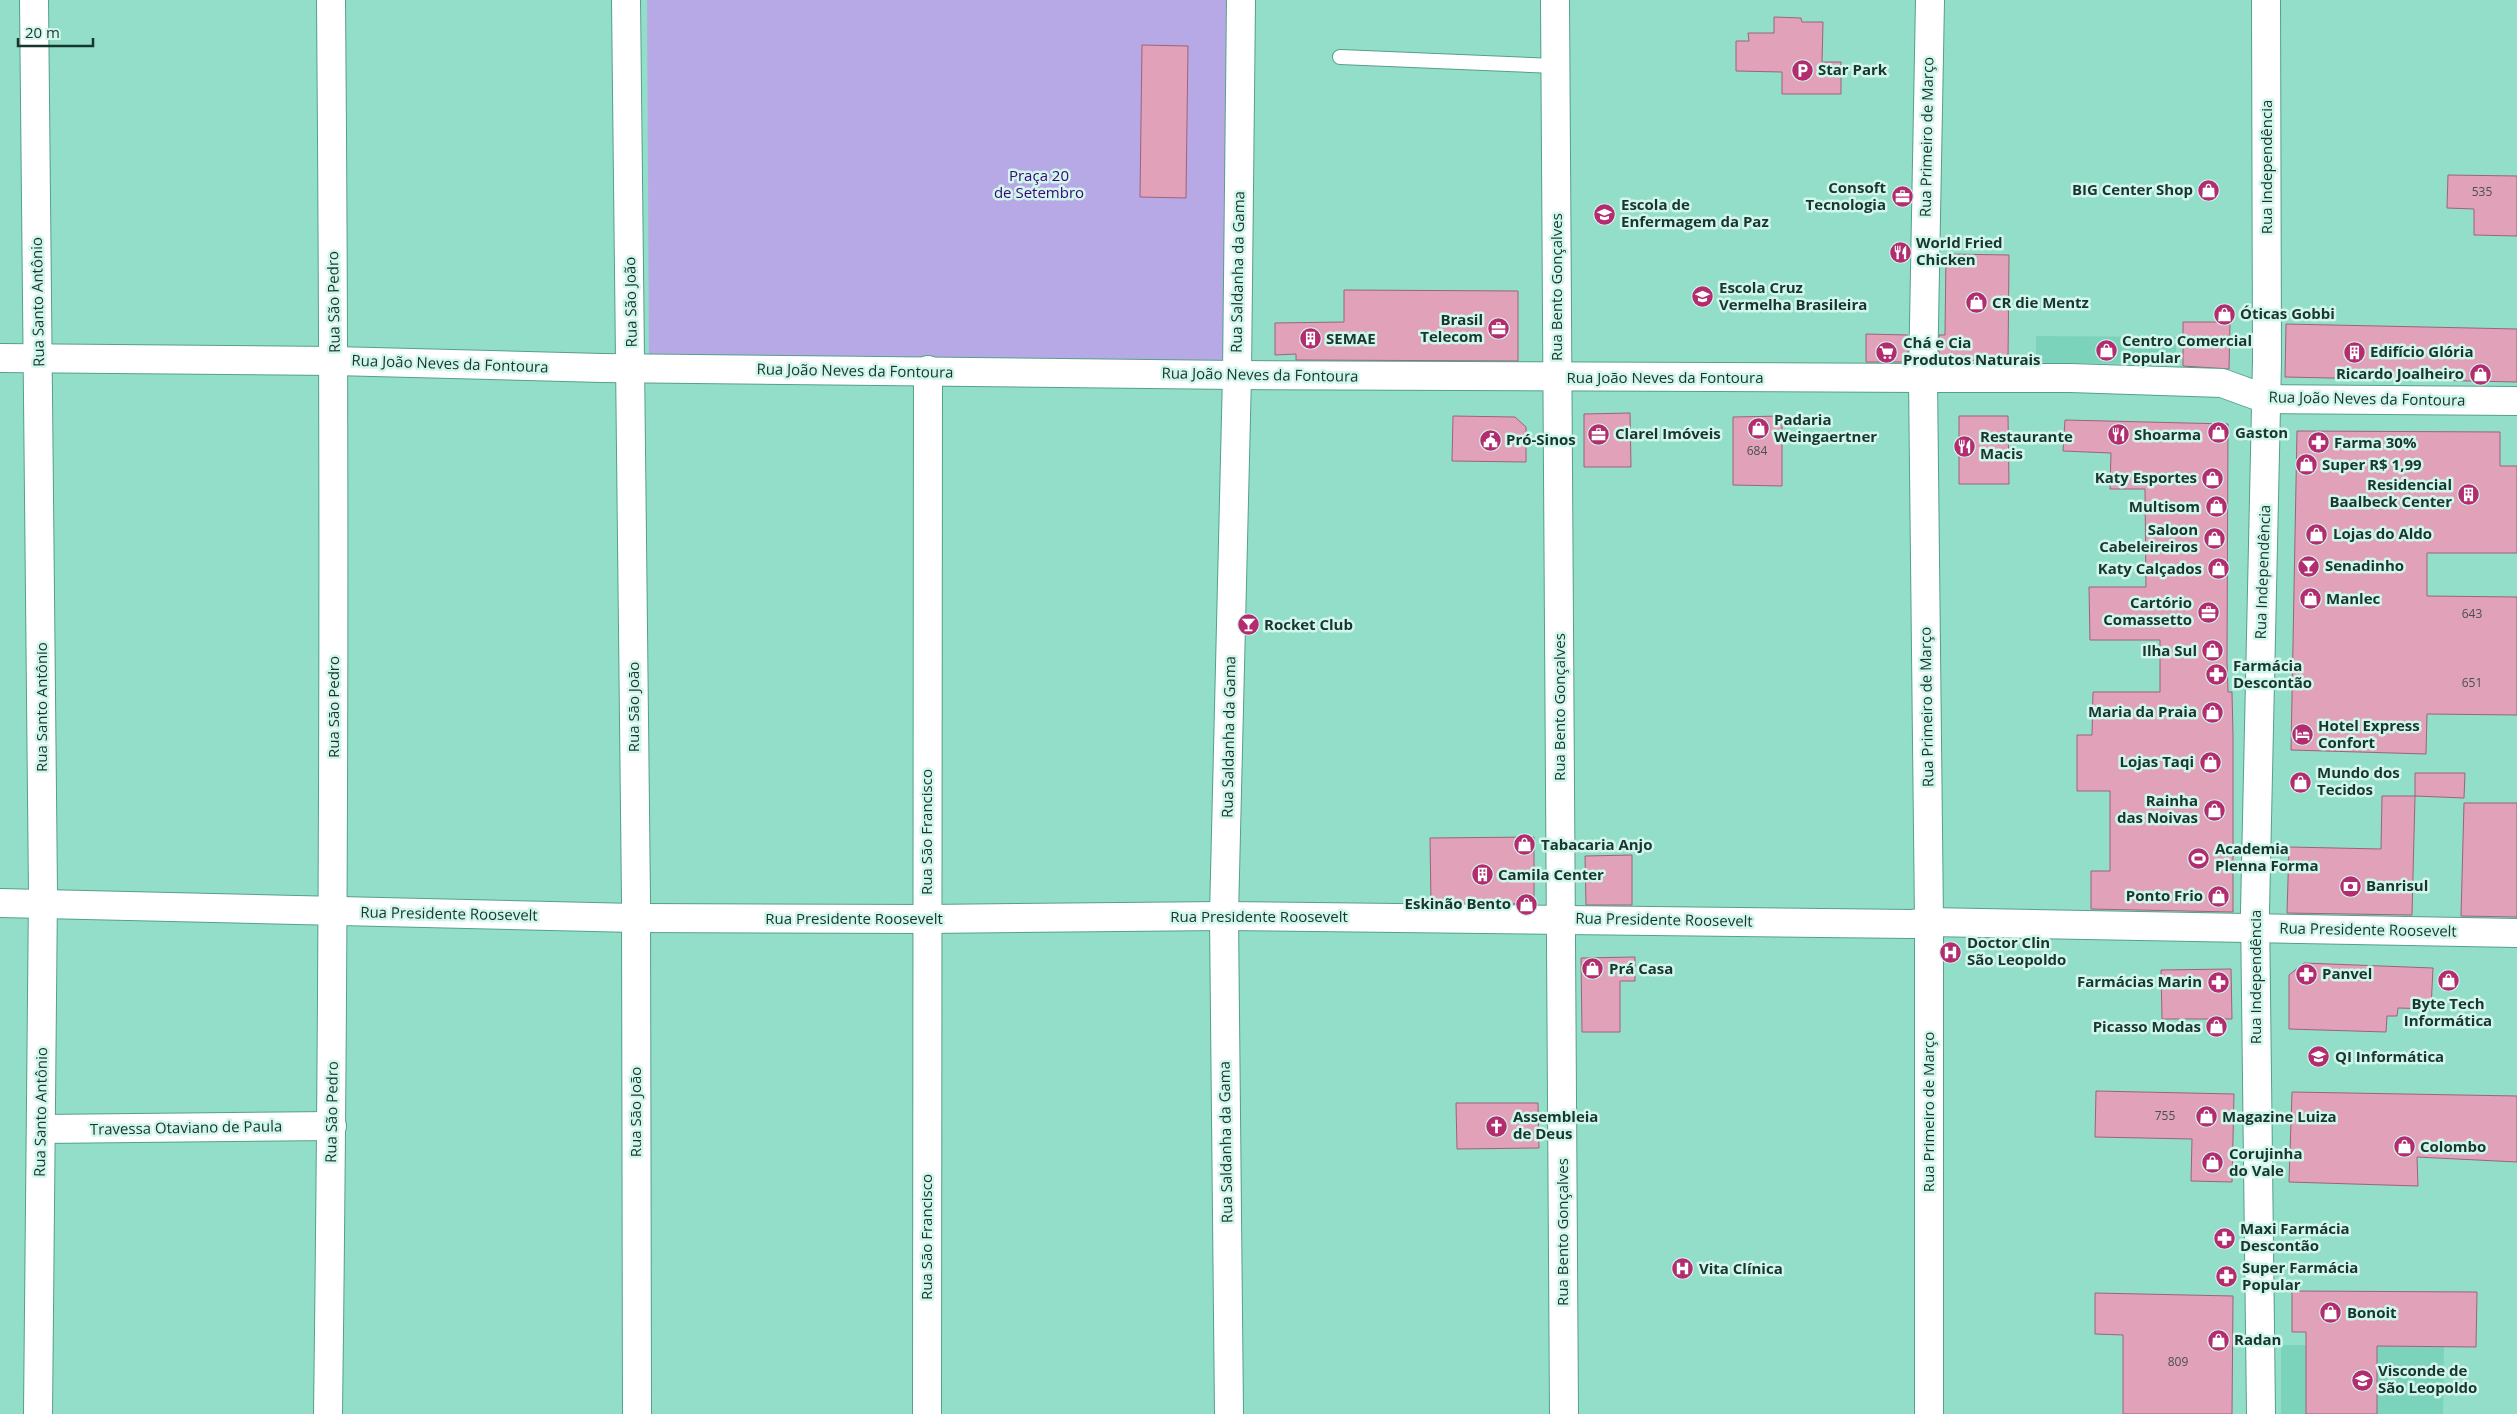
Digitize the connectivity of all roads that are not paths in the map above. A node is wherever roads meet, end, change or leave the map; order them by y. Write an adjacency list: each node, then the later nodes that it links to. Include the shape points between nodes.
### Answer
1 (34, 0): 11 (street, Rua Santo Antônio)
2 (331, 0): 12 (street, Rua São Pedro)
3 (626, 0): 13 (street, Rua São João)
4 (1241, 0): 15 (street, Rua Saldanha da Gama)
5 (1555, 0): 9 (street, Rua Bento Gonçalves)
6 (1930, 0): 17 (street, Rua Primeiro de Março)
7 (2266, 0): 18 (street, Rua Independência)
8 (1340, 57): 9 (lane)
9 (1556, 66): 16 (street, Rua Bento Gonçalves)
10 (0, 358): 11 (street, Rua João Neves da Fontoura)
11 (39, 359): 12 (street, Rua João Neves da Fontoura); 21 (street, Rua Santo Antônio)
12 (334, 361): 13 (street, Rua João Neves da Fontoura); 22 (street, Rua São Pedro)
13 (632, 368): 14 (street, Rua João Neves da Fontoura); 24 (street, Rua São João)
14 (928, 370): 15 (street, Rua João Neves da Fontoura); 25 (street, Rua São Francisco)
15 (1237, 375): 16 (street, Rua João Neves da Fontoura); 23 (street, Rua Saldanha da Gama)
16 (1558, 378): 17 (street, Rua João Neves da Fontoura); 26 (street, Rua Bento Gonçalves)
17 (1923, 378): 18 (street, Rua João Neves da Fontoura, via 2222,383); 27 (street, Rua Primeiro de Março)
18 (2266, 399): 19 (street, Rua João Neves da Fontoura); 28 (street, Rua Independência)
19 (2517, 401)
20 (0, 903): 21 (street, Rua Presidente Roosevelt)
21 (43, 904): 22 (street, Rua Presidente Roosevelt); 31 (street, Rua Santo Antônio)
22 (334, 911): 24 (street, Rua Presidente Roosevelt); 30 (street, Rua São Pedro)
23 (1224, 916): 25 (street, Rua Presidente Roosevelt); 26 (street, Rua Presidente Roosevelt); 36 (street, Rua Saldanha da Gama)
24 (635, 918): 25 (street, Rua Presidente Roosevelt); 34 (street, Rua São João)
25 (926, 919): 35 (street, Rua São Francisco)
26 (1562, 919): 27 (street, Rua Presidente Roosevelt); 37 (street, Rua Bento Gonçalves)
27 (1930, 922): 28 (street, Rua Presidente Roosevelt); 38 (street, Rua Primeiro de Março)
28 (2256, 928): 29 (street, Rua Presidente Roosevelt); 39 (street, Rua Independência)
29 (2517, 933)
30 (332, 1126): 31 (street, Travessa Otaviano de Paula); 33 (street, Rua São Pedro)
31 (41, 1129): 32 (street, Rua Santo Antônio)
32 (38, 1414)
33 (328, 1414)
34 (637, 1414)
35 (927, 1414)
36 (1229, 1414)
37 (1564, 1414)
38 (1929, 1414)
39 (2261, 1414)

